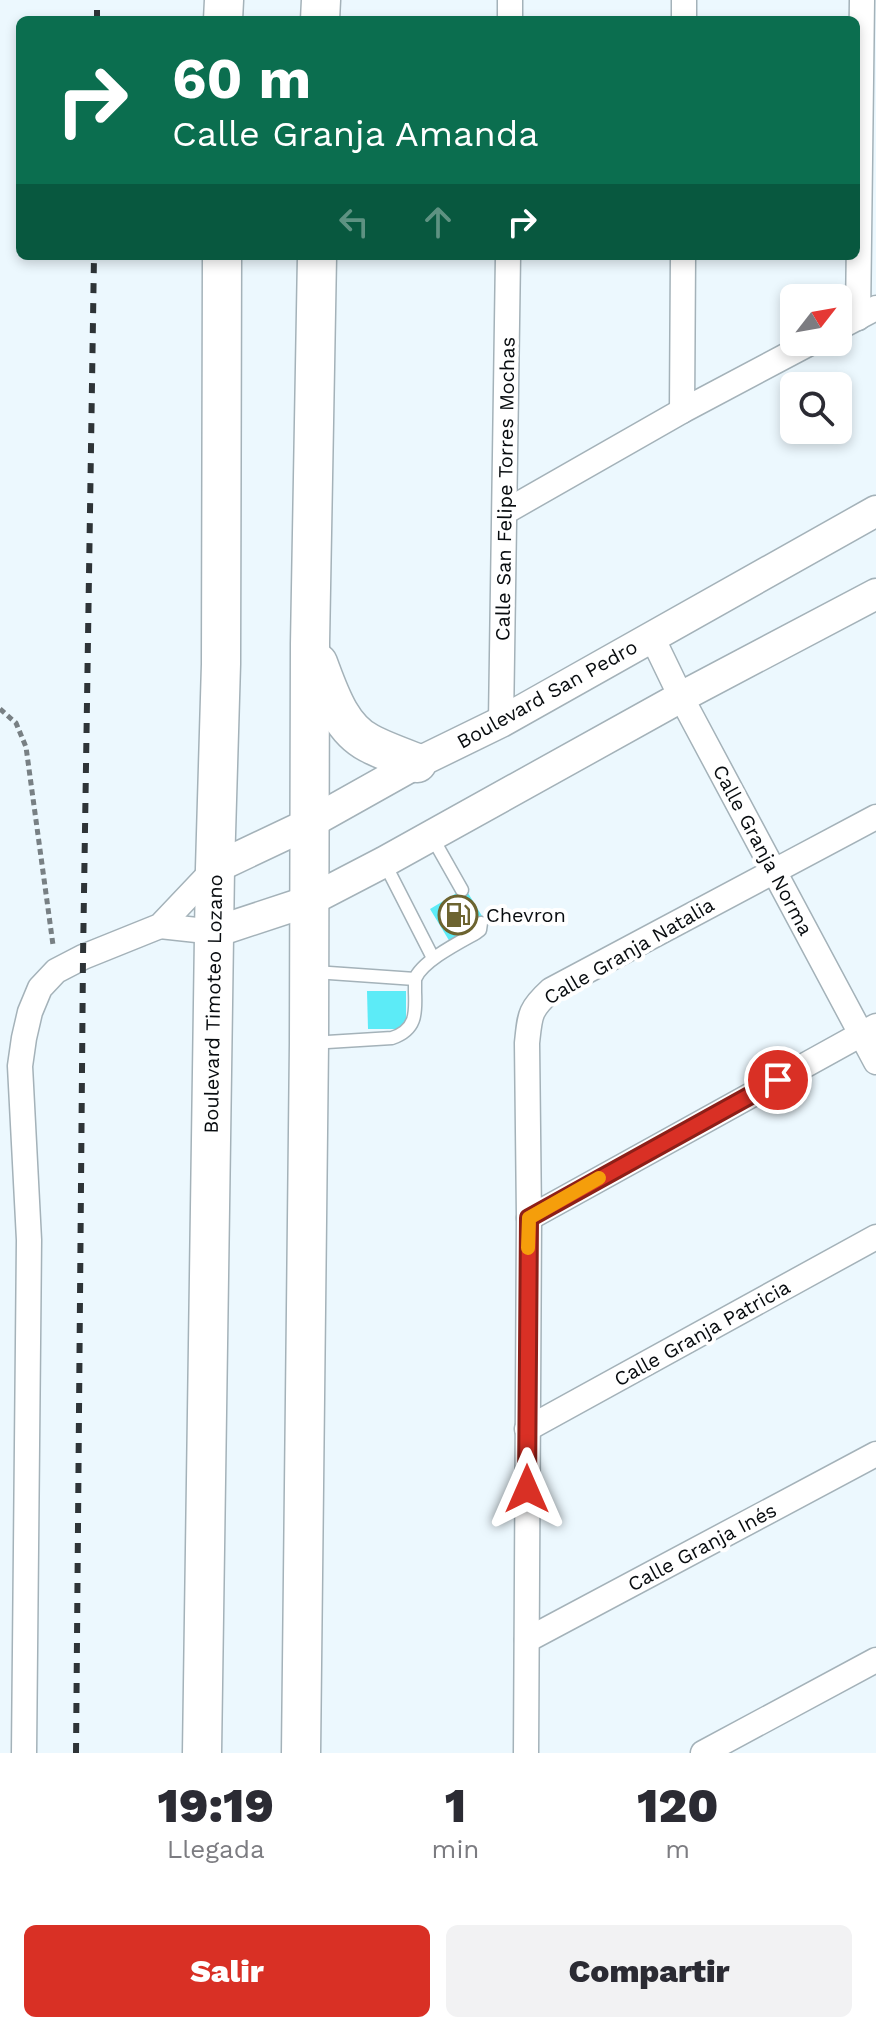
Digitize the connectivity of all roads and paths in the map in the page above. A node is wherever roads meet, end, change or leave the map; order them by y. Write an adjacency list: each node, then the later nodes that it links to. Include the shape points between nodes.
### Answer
1 (862, 0): 2 (street)
2 (860, 127)
3 (222, 260): 24 (main road, Boulevard Timoteo Lozano)
4 (317, 260): 15 (main road)
5 (508, 260): 12 (street, Calle San Felipe Torres Mochas)
6 (683, 260): 10 (street)
7 (858, 260): 8 (street)
8 (857, 318)
9 (786, 356): 10 (street)
10 (682, 411): 12 (street)
11 (876, 511): 14 (street, Boulevard San Pedro)
12 (505, 512): 18 (street, Calle San Felipe Torres Mochas)
13 (876, 594): 16 (street)
14 (652, 637): 16 (street, Calle Granja Norma); 18 (street, Boulevard San Pedro)
15 (310, 644): 19 (main road, via 333,705 349,726 366,742); 21 (main road)
16 (681, 697): 22 (street); 25 (street, Calle Granja Norma)
17 (0, 709): 32 (path, via 16,723 26,747)
18 (501, 722): 19 (street, Boulevard San Pedro)
19 (417, 763): 21 (street, Boulevard San Pedro)
20 (876, 817): 25 (street, Calle Granja Natalia)
21 (310, 823): 24 (street, Boulevard San Pedro); 27 (main road)
22 (431, 835): 23 (street); 26 (lane)
23 (384, 862): 27 (street); 31 (lane)
24 (215, 868): 29 (street); 30 (main road, Boulevard Timoteo Lozano)
25 (775, 870): 35 (street, Calle Granja Norma); 38 (street, Calle Granja Natalia, via 551,990 536,1004 527,1043)
26 (462, 890)
27 (309, 901): 30 (street); 33 (main road)
28 (481, 923): 31 (lane, via 476,933)
29 (160, 926): 30 (street); 32 (street)
30 (215, 932): 45 (main road, Boulevard Timoteo Lozano)
31 (433, 958): 34 (lane)
32 (56, 971): 44 (street, via 40,988 30,1012 20,1066 29,1240)
33 (309, 971): 34 (lane); 36 (main road)
34 (415, 979): 36 (lane, via 414,1018 403,1035)
35 (868, 1030): 37 (street, Calle Granja Norma); 38 (street)
36 (309, 1043): 46 (main road)
37 (876, 1062)
38 (529, 1218): 40 (street, Calle Granja Natalia)
39 (876, 1237): 40 (street, Calle Granja Patricia)
40 (527, 1429): 42 (street, Calle Granja Natalia)
41 (876, 1454): 42 (street, Calle Granja Inés)
42 (527, 1640): 47 (street, Calle Granja Natalia)
43 (876, 1660): 48 (street)
44 (24, 1753)
45 (202, 1753)
46 (301, 1753)
47 (526, 1753)
48 (703, 1753)

